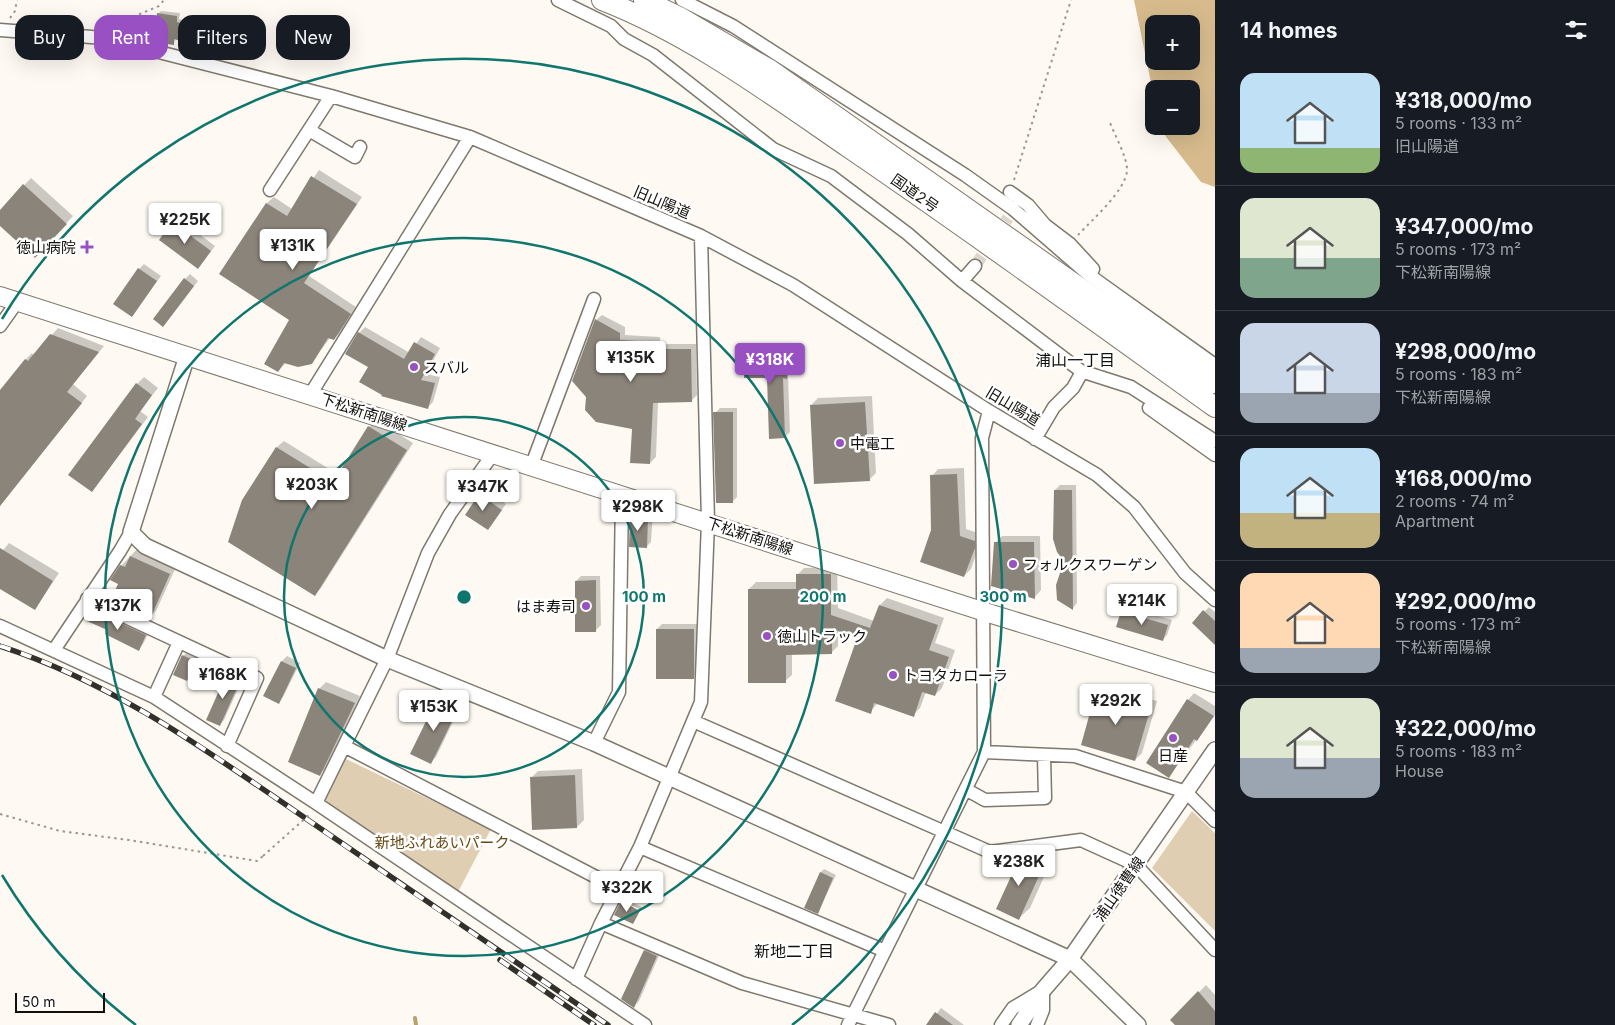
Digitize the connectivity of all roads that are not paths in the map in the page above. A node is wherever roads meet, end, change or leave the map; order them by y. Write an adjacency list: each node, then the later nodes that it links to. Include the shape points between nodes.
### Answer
1 (558, 0): 17 (street, via 611,26 624,39 653,55 773,149 830,176 908,234)
2 (602, 0): 11 (highway, 国道2号, via 674,34)
3 (644, 0): 11 (highway, 国道2号, via 680,17 770,70)
4 (682, 0): 7 (street, via 733,26)
5 (0, 32): 6 (street, 旧山陽道, via 104,38)
6 (331, 96): 8 (street); 9 (street, 旧山陽道)
7 (884, 124): 11 (street); 16 (street, via 965,175)
8 (309, 130): 10 (street, via 355,158); 12 (street)
9 (470, 137): 14 (street, 旧山陽道); 27 (street)
10 (360, 147)
11 (868, 148): 25 (highway, 国道2号); 28 (highway, 国道2号)
12 (270, 190)
13 (1010, 192): 16 (street, via 1070,244 1093,269)
14 (702, 236): 29 (street, 旧山陽道, via 792,285); 36 (street)
15 (975, 266): 17 (street)
16 (1089, 276): 23 (street)
17 (962, 281): 24 (street)
18 (0, 296): 20 (main road, 下松新南陽線)
19 (594, 299): 34 (street)
20 (18, 302): 21 (street); 22 (main road, 下松新南陽線)
21 (0, 326)
22 (187, 356): 27 (main road, 下松新南陽線); 37 (street)
23 (1215, 365)
24 (1082, 372): 26 (street); 30 (street, via 1073,388 1054,407)
25 (1215, 383)
26 (1131, 387): 31 (street); 33 (street, via 1130,395)
27 (310, 395): 32 (main road, 下松新南陽線)
28 (1215, 407)
29 (989, 411): 30 (street, 旧山陽道); 40 (street, via 982,438)
30 (1035, 438): 39 (street, 旧山陽道, via 1097,475 1134,507 1185,573)
31 (1215, 441)
32 (492, 454): 34 (main road, 下松新南陽線); 44 (street, via 450,514 428,553)
33 (1215, 456)
34 (531, 467): 35 (main road, 下松新南陽線)
35 (622, 496): 36 (main road, 下松新南陽線); 48 (street, via 619,692)
36 (708, 522): 40 (main road, 下松新南陽線); 47 (street, via 701,702)
37 (131, 532): 38 (street); 44 (street, via 145,546)
38 (87, 599): 42 (street); 43 (street)
39 (1215, 600)
40 (985, 612): 45 (main road, 下松新南陽線); 52 (street)
41 (0, 626): 43 (street)
42 (179, 642): 46 (street); 49 (street, via 258,678)
43 (54, 650): 46 (street)
44 (387, 659): 48 (street); 50 (street)
45 (1215, 683)
46 (154, 697): 49 (street)
47 (693, 721): 54 (street); 59 (street)
48 (594, 743): 54 (street)
49 (227, 746): 57 (street)
50 (344, 746): 57 (street); 62 (street)
51 (1215, 750): 56 (street, 浦山徳曹線)
52 (984, 752): 53 (street); 55 (street)
53 (1044, 756): 55 (street, via 1045,798 985,800); 56 (street, via 1075,756)
54 (669, 778): 60 (street); 63 (street)
55 (967, 790): 59 (street)
56 (1186, 792): 58 (street); 61 (street, 浦山徳曹線)
57 (316, 803): 68 (street)
58 (1215, 821)
59 (945, 832): 61 (street, via 990,852 1081,840); 63 (street)
60 (640, 848): 62 (street); 66 (street)
61 (1136, 865): 65 (street); 67 (street, 浦山徳曹線)
62 (619, 889): 64 (street)
63 (916, 889): 66 (street); 67 (street)
64 (601, 923): 68 (street); 70 (street, via 742,983)
65 (1215, 950)
66 (885, 951): 70 (street)
67 (1070, 959): 69 (street, 浦山徳曹線); 76 (street)
68 (576, 979): 71 (street)
69 (1043, 990): 73 (street, via 1013,1008); 74 (street, 浦山徳曹線); 75 (street, via 1043,1010)
70 (851, 1020): 72 (street)
71 (645, 1025)
72 (889, 1025)
73 (1001, 1025)
74 (1018, 1025)
75 (1037, 1025)
76 (1138, 1025)

